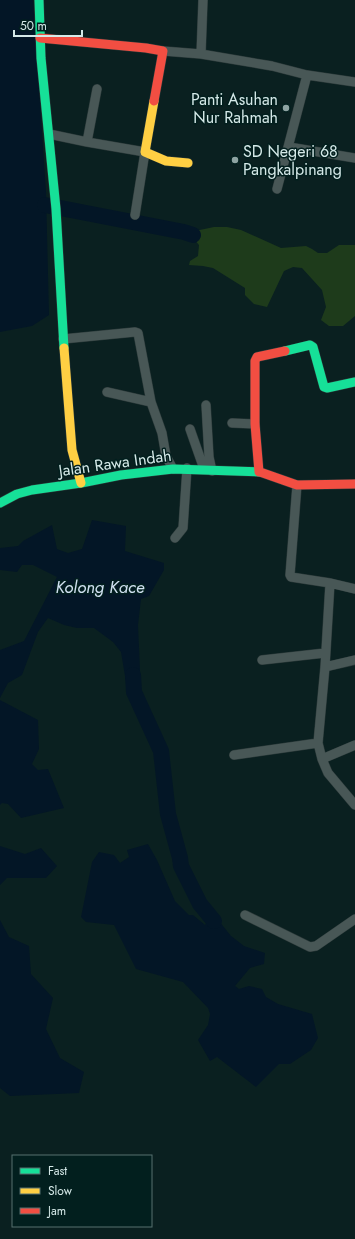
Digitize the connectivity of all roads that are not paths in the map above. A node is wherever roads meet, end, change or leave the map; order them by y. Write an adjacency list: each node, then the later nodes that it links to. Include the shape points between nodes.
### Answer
1 (39, 0): 3 (street)
2 (203, 0): 5 (street)
3 (40, 38): 4 (street); 9 (street)
4 (163, 51): 5 (street); 12 (street)
5 (201, 54): 6 (street, via 272,66)
6 (307, 75): 7 (street); 11 (street)
7 (355, 82)
8 (97, 89): 10 (street)
9 (49, 134): 10 (street); 17 (street)
10 (87, 142): 12 (street)
11 (289, 146): 13 (street); 15 (street)
12 (145, 152): 14 (street, via 166,161); 16 (street)
13 (355, 158)
14 (188, 163)
15 (277, 189)
16 (135, 215)
17 (63, 339): 20 (street, via 138,333); 29 (street, via 72,450)
18 (355, 382): 23 (street, via 325,388 313,347 310,345 257,357)
19 (108, 392): 20 (street)
20 (151, 402): 26 (street, via 162,433 166,456)
21 (206, 405): 27 (street)
22 (232, 423): 23 (street)
23 (255, 424): 28 (street)
24 (190, 429): 27 (street)
25 (187, 468): 26 (street, Jalan Rawa Indah); 27 (street, Jalan Rawa Indah); 33 (street, via 183,528)
26 (173, 469): 29 (street, Jalan Rawa Indah, via 121,475)
27 (208, 470): 28 (street, Jalan Rawa Indah)
28 (259, 472): 31 (street, Jalan Rawa Indah)
29 (82, 484): 32 (street, Jalan Rawa Indah, via 32,490)
30 (355, 484): 31 (street, Jalan Rawa Indah)
31 (297, 485): 34 (street, via 290,575)
32 (0, 503)
33 (175, 538)
34 (330, 583): 35 (street); 36 (street)
35 (355, 589)
36 (325, 653): 37 (street); 39 (street)
37 (262, 660)
38 (355, 660): 39 (street)
39 (325, 666): 40 (street)
40 (318, 743): 42 (street); 43 (street)
41 (355, 745): 43 (street)
42 (234, 755)
43 (322, 758): 44 (street, via 328,773)
44 (355, 805)
45 (245, 915): 46 (street, via 310,947 316,946)
46 (355, 919)

